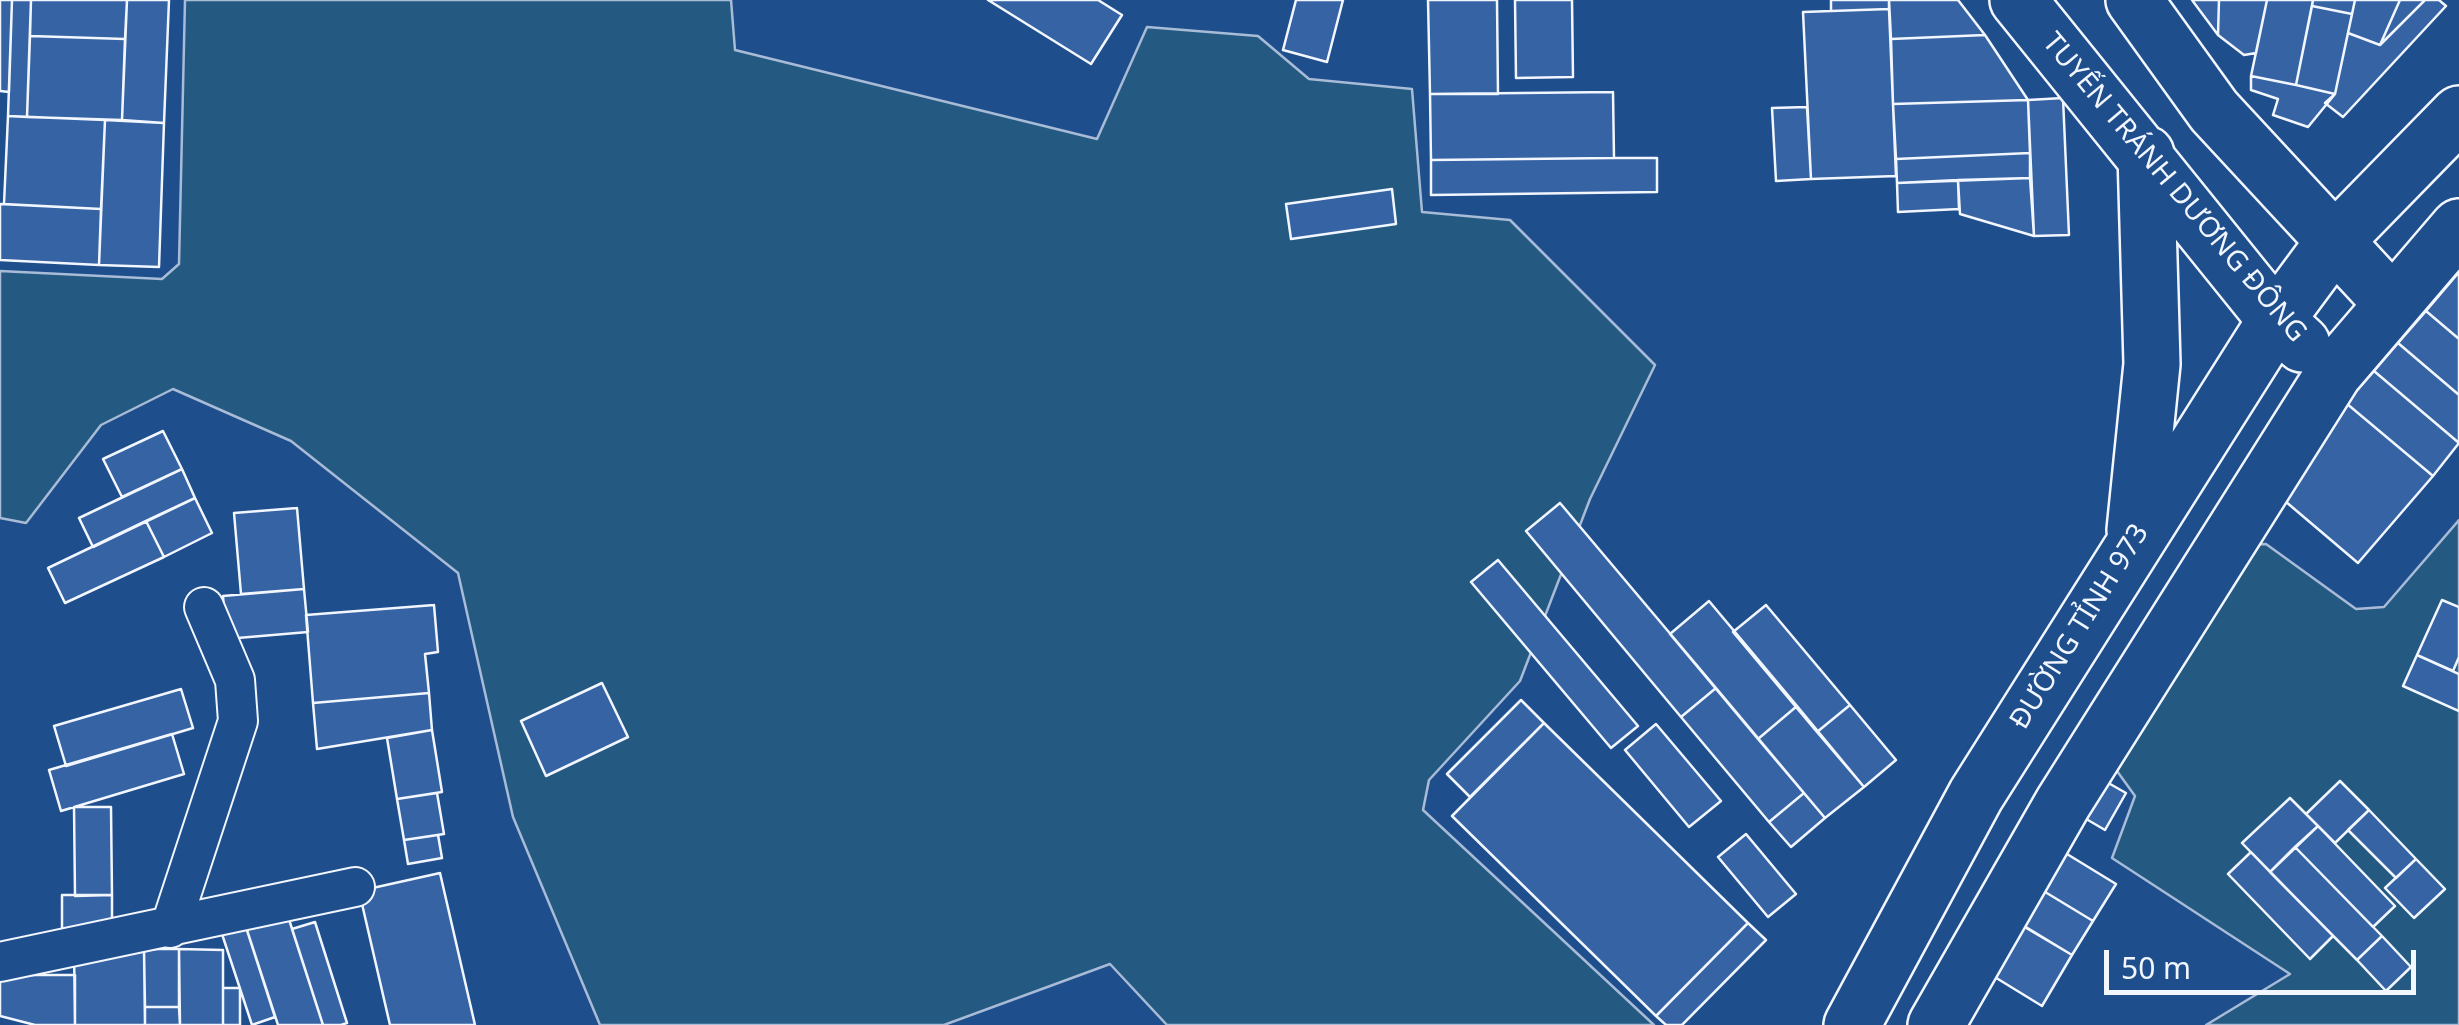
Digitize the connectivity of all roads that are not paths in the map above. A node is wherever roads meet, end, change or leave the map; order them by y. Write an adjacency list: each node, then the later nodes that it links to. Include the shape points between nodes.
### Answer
1 (2018, 0): 4 (main road, TUYẾN TRÁNH DƯƠNG ĐÔNG)
2 (2134, 0): 6 (main road, via 2214,111)
3 (2459, 114): 6 (main road, ĐƯỜNG TỈNH 973)
4 (2146, 154): 8 (main road, TUYẾN TRÁNH DƯƠNG ĐÔNG); 10 (main road, via 2152,364)
5 (2459, 228): 7 (main road)
6 (2333, 243): 7 (main road); 8 (main road, ĐƯỜNG TỈNH 973)
7 (2391, 302): 9 (main road)
8 (2276, 320): 9 (main road, TUYẾN TRÁNH DƯƠNG ĐÔNG); 10 (main road, ĐƯỜNG TỈNH 973)
9 (2334, 373): 16 (main road, via 2063,804)
10 (2134, 540): 15 (main road, ĐƯỜNG TỈNH 973, via 1976,794)
11 (204, 607): 13 (street, via 235,680 238,721)
12 (355, 887): 13 (street)
13 (170, 928): 14 (street)
14 (0, 962)
15 (1852, 1025)
16 (1936, 1025)

